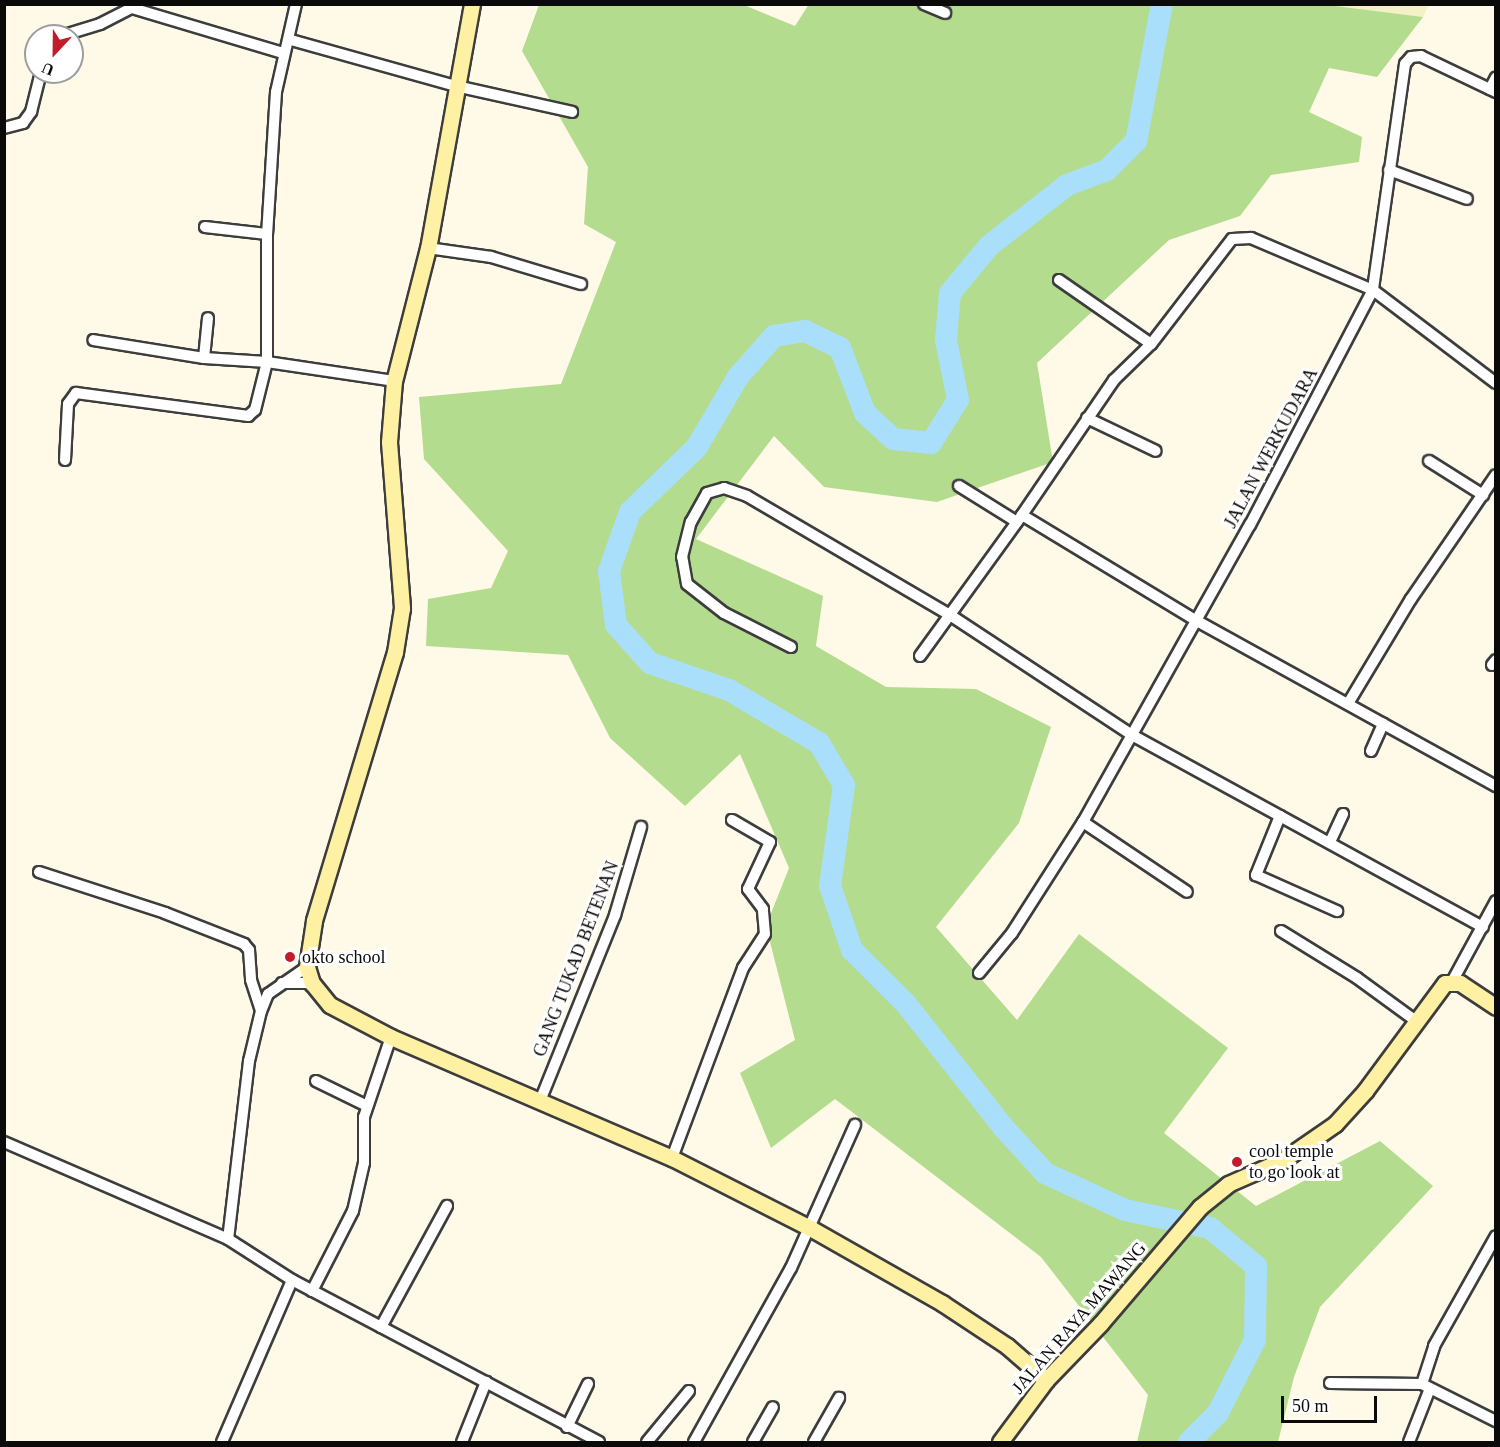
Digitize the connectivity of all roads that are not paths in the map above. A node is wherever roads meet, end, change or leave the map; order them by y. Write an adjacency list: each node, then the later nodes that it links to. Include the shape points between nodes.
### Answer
1 (296, 4): 6 (street)
2 (472, 4): 10 (main road)
3 (924, 4): 4 (street)
4 (945, 14)
5 (84, 29): 7 (street, via 132,8)
6 (291, 40): 7 (street); 10 (street)
7 (282, 53): 17 (street)
8 (1496, 77): 11 (street)
9 (38, 84): 13 (street, via 23,123)
10 (456, 86): 12 (street); 18 (main road)
11 (1493, 91): 14 (street, JALAN WERKUDARA, via 1427,58 1411,57 1405,64)
12 (572, 112)
13 (4, 128)
14 (1389, 170): 15 (street); 21 (street, JALAN WERKUDARA)
15 (1467, 199)
16 (205, 227): 17 (street)
17 (267, 234): 26 (street)
18 (428, 248): 20 (street, via 491,256); 28 (main road)
19 (1059, 280): 24 (street)
20 (580, 284)
21 (1372, 290): 24 (street, via 1251,238 1232,239); 27 (street); 38 (street, JALAN WERKUDARA)
22 (208, 318): 25 (street)
23 (93, 340): 25 (street)
24 (1151, 344): 29 (street, via 1114,380)
25 (204, 358): 26 (street)
26 (267, 362): 28 (street); 31 (street, via 255,410 248,416 76,393 68,404)
27 (1494, 378)
28 (394, 381): 58 (main road, via 389,442 402,608 394,652 314,921)
29 (1087, 418): 30 (street); 36 (street)
30 (1156, 451)
31 (64, 460)
32 (1429, 460): 35 (street)
33 (1496, 475): 35 (street)
34 (959, 486): 36 (street)
35 (1483, 495): 41 (street, via 1411,599)
36 (1020, 518): 37 (street); 38 (street)
37 (950, 615): 39 (street, via 747,496 724,488 707,492 691,522 682,557 687,584 724,613); 40 (street); 43 (street)
38 (1197, 621): 41 (street); 43 (street, JALAN WERKUDARA)
39 (791, 647)
40 (920, 656)
41 (1349, 702): 42 (street)
42 (1383, 724): 44 (street); 45 (street)
43 (1132, 735): 47 (street); 49 (street, JALAN WERKUDARA)
44 (1371, 751)
45 (1496, 786)
46 (1343, 814): 51 (street)
47 (1280, 816): 51 (street); 55 (street, via 1256,875)
48 (732, 820): 72 (street, via 770,842 748,889 763,909 765,934 743,968)
49 (1083, 822): 53 (street); 59 (street, JALAN WERKUDARA, via 1012,933)
50 (641, 827): 68 (street, GANG TUKAD BETENAN, via 615,915)
51 (1330, 842): 56 (street)
52 (39, 872): 64 (street, via 165,913 244,944 249,950 251,980)
53 (1187, 892)
54 (1496, 901): 56 (street)
55 (1337, 911)
56 (1483, 927): 60 (street)
57 (1281, 931): 65 (street, via 1357,978)
58 (307, 967): 61 (street); 62 (main road)
59 (979, 974)
60 (1453, 980): 63 (main road); 65 (main road, JALAN RAYA MAWANG, via 1445,983)
61 (282, 983): 62 (street); 64 (street, via 268,994)
62 (312, 983): 66 (main road, via 330,1005)
63 (1496, 1007)
64 (261, 1011): 76 (street, via 249,1061)
65 (1416, 1022): 80 (main road, JALAN RAYA MAWANG, via 1335,1124 1283,1160 1228,1184 1200,1207)
66 (392, 1037): 68 (main road); 69 (street)
67 (316, 1081): 69 (street)
68 (540, 1101): 72 (main road)
69 (367, 1106): 78 (street, via 362,1142 364,1162 353,1211)
70 (855, 1125): 74 (street)
71 (4, 1142): 76 (street)
72 (672, 1158): 74 (main road)
73 (447, 1206): 79 (street)
74 (810, 1228): 80 (main road, via 942,1303 1007,1346); 95 (street)
75 (1496, 1236): 84 (street, via 1434,1347)
76 (228, 1239): 77 (street)
77 (292, 1280): 78 (street); 91 (street)
78 (312, 1291): 79 (street)
79 (381, 1327): 81 (street)
80 (1046, 1380): 98 (main road, JALAN RAYA MAWANG)
81 (486, 1382): 89 (street); 92 (street)
82 (1330, 1383): 84 (street)
83 (588, 1384): 89 (street)
84 (1426, 1388): 88 (street); 99 (street)
85 (688, 1390): 94 (street)
86 (839, 1398): 97 (street)
87 (773, 1407): 96 (street)
88 (1496, 1421)
89 (567, 1427): 90 (street)
90 (586, 1440): 93 (street)
91 (222, 1443)
92 (462, 1443)
93 (599, 1443)
94 (646, 1443)
95 (694, 1443)
96 (753, 1443)
97 (814, 1443)
98 (1000, 1443)
99 (1409, 1443)

